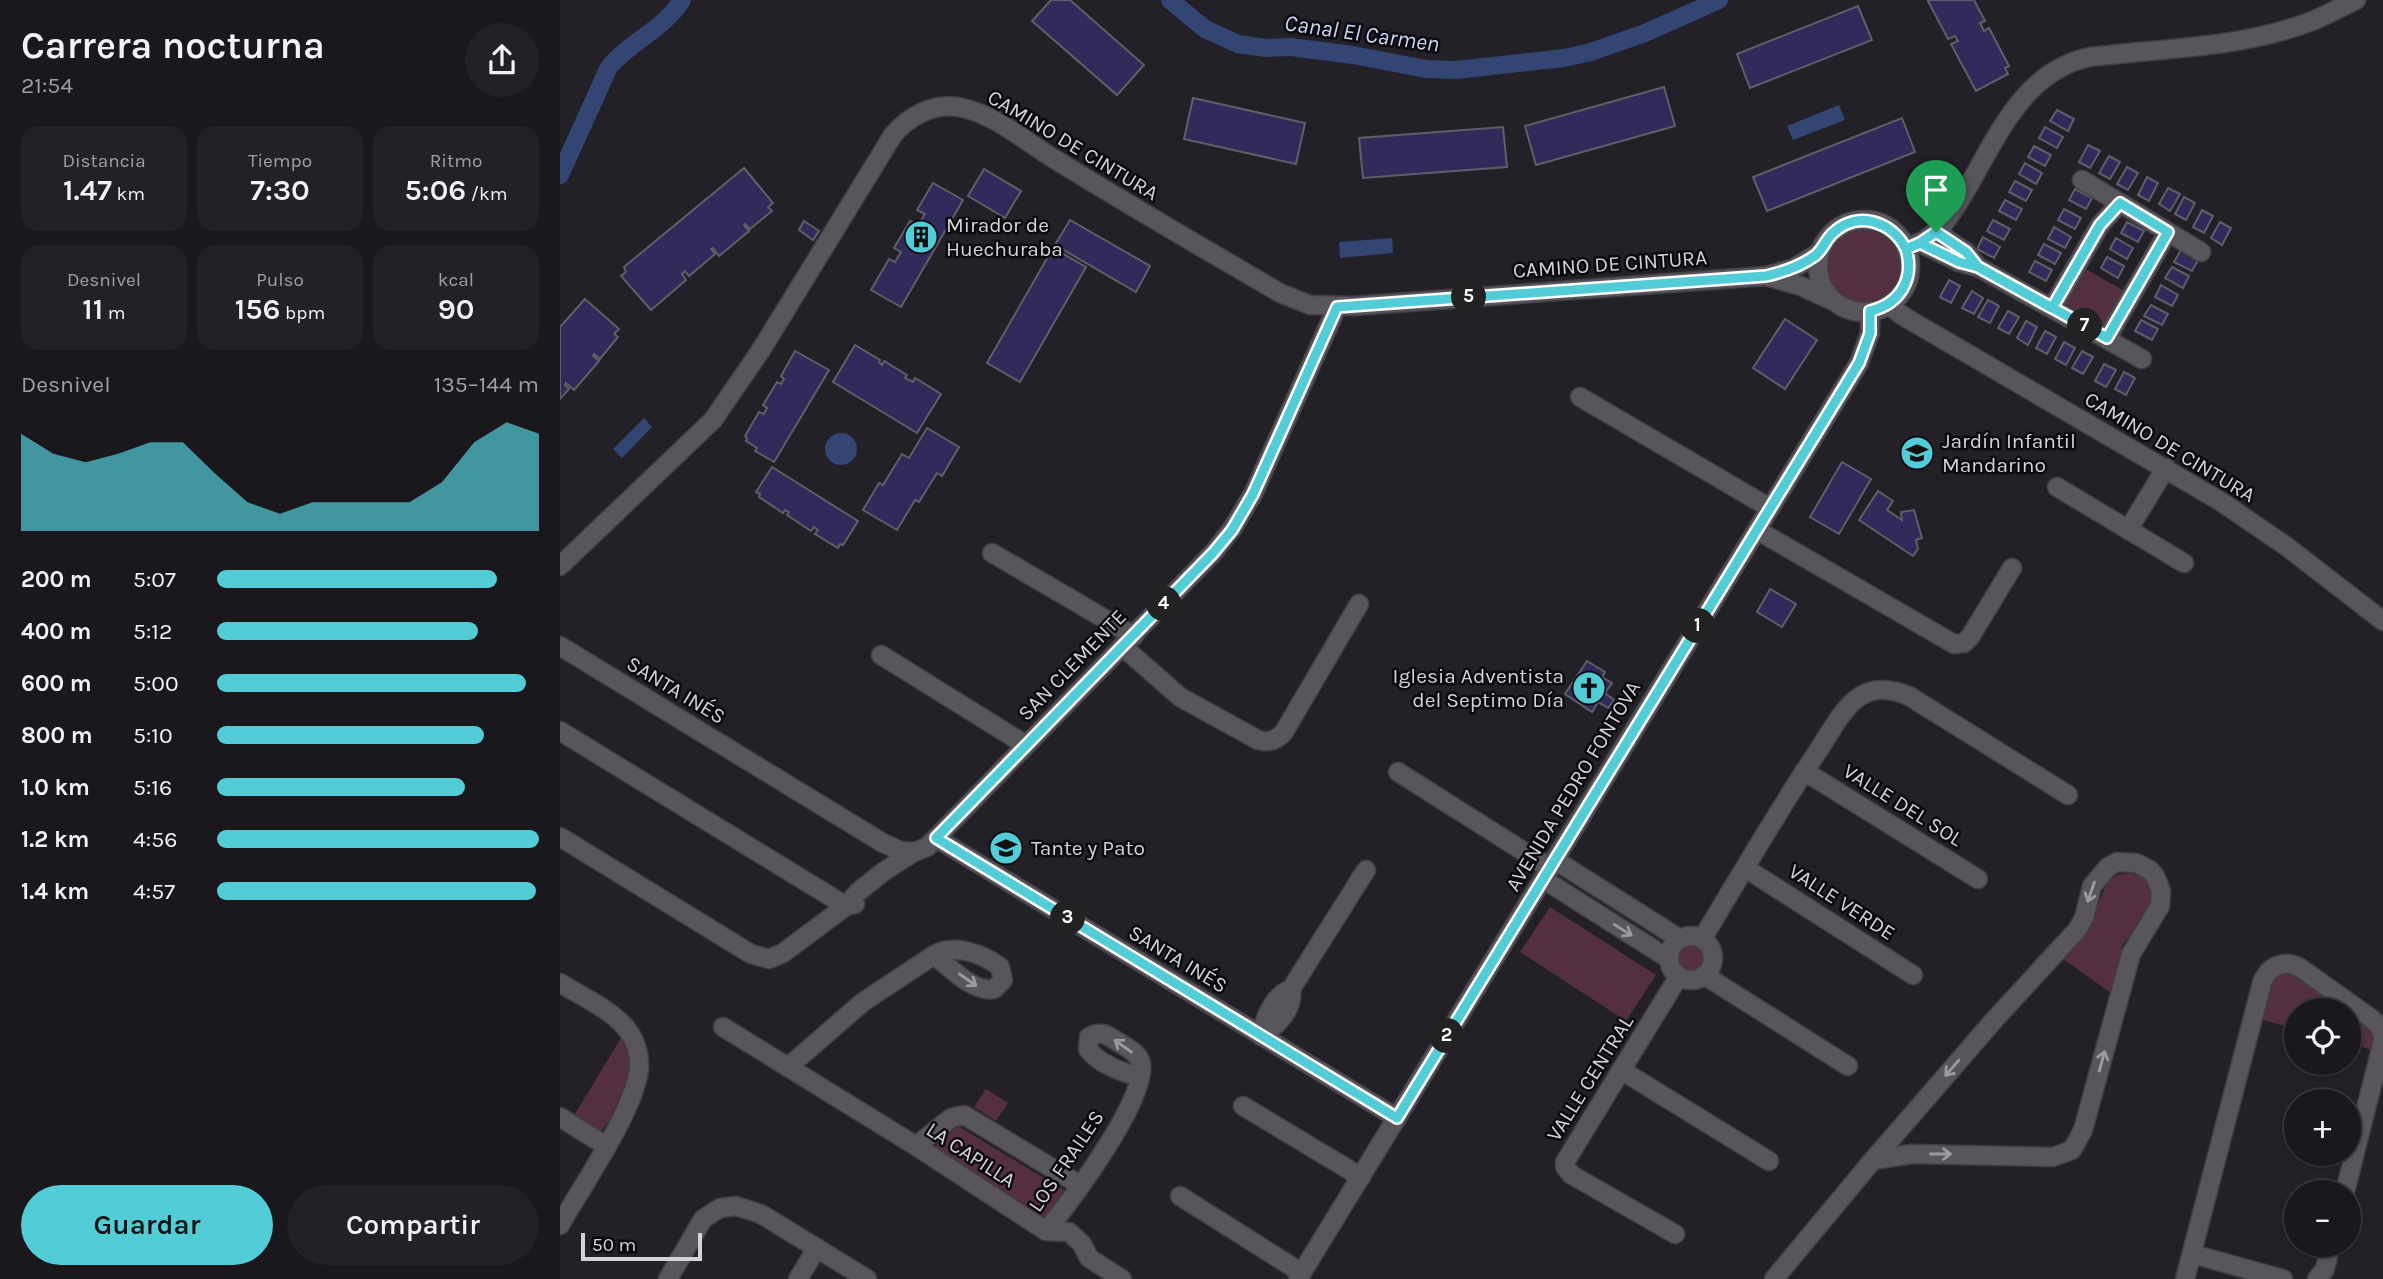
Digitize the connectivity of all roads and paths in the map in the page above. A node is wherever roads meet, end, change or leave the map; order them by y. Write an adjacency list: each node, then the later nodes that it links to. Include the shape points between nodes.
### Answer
1 (2356, 0): 4 (street, via 2311,21 2268,33 2090,57 2059,67 2019,103)
2 (2082, 180): 3 (street)
3 (2120, 203): 5 (street); 14 (street, via 2100,225)
4 (1936, 232): 6 (street); 9 (street, via 1966,252)
5 (2168, 232): 8 (street); 16 (street)
6 (1913, 246): 7 (street, via 1889,228 1865,220 1841,226); 9 (street); 12 (street, via 1909,276)
7 (1820, 252): 10 (street, CAMINO DE CINTURA, via 1794,268); 11 (street, via 1818,273)
8 (2201, 252)
9 (1978, 267): 14 (street)
10 (1766, 276): 11 (street, CAMINO DE CINTURA); 13 (street, CAMINO DE CINTURA)
11 (1834, 301): 15 (street, via 1851,310)
12 (1888, 305): 15 (street); 19 (street, CAMINO DE CINTURA)
13 (1337, 307): 26 (street, CAMINO DE CINTURA, via 1310,304 1280,293 991,119 957,107 931,109 905,122 893,135 713,420); 30 (street, SAN CLEMENTE, via 1244,512 1213,553)
14 (2052, 308): 16 (street)
15 (1870, 311): 21 (street, AVENIDA PEDRO FONTOVA, via 1864,354)
16 (2107, 338): 17 (street)
17 (2142, 359)
18 (1580, 397): 21 (street)
19 (2166, 468): 23 (street); 29 (street, CAMINO DE CINTURA, via 2286,547)
20 (2057, 487): 23 (street)
21 (1770, 508): 22 (street, AVENIDA PEDRO FONTOVA)
22 (1757, 530): 27 (street, via 1954,644 1969,638); 42 (street, AVENIDA PEDRO FONTOVA)
23 (2128, 530): 25 (street)
24 (992, 554): 30 (street)
25 (2184, 563)
26 (560, 566)
27 (2012, 568)
28 (1359, 604): 30 (street, via 1284,732 1269,741 1258,740 1180,697)
29 (2383, 621)
30 (1128, 641): 34 (street, SAN CLEMENTE)
31 (560, 646): 40 (street, SANTA INÉS, via 883,843)
32 (881, 655): 34 (street)
33 (560, 731): 45 (street)
34 (1026, 745): 39 (street, SAN CLEMENTE)
35 (1804, 771): 37 (street, via 1848,707 1874,690 1890,690 1909,696); 41 (street); 44 (street, VALLE DEL SOL)
36 (1398, 772): 42 (street)
37 (2068, 795)
38 (560, 836): 45 (street, SAN CLEMENTE, via 762,958 783,953)
39 (936, 838): 40 (street, SAN CLEMENTE); 55 (street, SANTA INÉS)
40 (914, 852): 45 (street, SAN CLEMENTE, via 890,882 862,902)
41 (1745, 868): 47 (street); 51 (street, VALLE VERDE)
42 (1549, 869): 46 (street); 49 (street, one-way to 49); 63 (street, AVENIDA PEDRO FONTOVA)
43 (1366, 870): 55 (street, via 1291,989 1283,1015)
44 (1978, 878)
45 (846, 906)
46 (1680, 939): 47 (street); 49 (street, via 1671,947)
47 (1702, 939): 50 (street, via 1712,953)
48 (934, 955): 57 (street, via 863,1002)
49 (1669, 959): 52 (street)
50 (1704, 975): 52 (street, via 1692,980); 58 (street)
51 (1913, 975)
52 (1679, 976): 59 (street, VALLE CENTRAL)
53 (560, 982): 65 (street, via 619,1021 632,1037 639,1058 636,1086)
54 (723, 1027): 57 (street, LA CAPILLA)
55 (1261, 1036): 63 (street, SANTA INÉS)
56 (2383, 1039): 71 (street); 78 (street, via 2372,1019 2299,967 2286,964 2268,972)
57 (788, 1066): 66 (street, LA CAPILLA)
58 (1848, 1066)
59 (1621, 1070): 69 (street); 76 (street, VALLE CENTRAL, via 1567,1157 1566,1167 1572,1175)
60 (1139, 1077): 72 (street, LOS FRAILES, via 1115,1132)
61 (1243, 1106): 70 (street)
62 (560, 1117): 65 (street)
63 (1397, 1118): 70 (street, AVENIDA PEDRO FONTOVA)
64 (1894, 1135): 67 (street, via 1904,1142); 67 (street, one-way to 64, via 2053,1157 2077,1144 2131,954 2160,906 2159,884 2150,870 2136,863 2117,862 2100,874 2077,930); 68 (street)
65 (606, 1146): 74 (street)
66 (916, 1146): 72 (street, via 951,1118 964,1115); 75 (street, LA CAPILLA)
67 (1905, 1155): 68 (street)
68 (1873, 1160): 85 (street)
69 (1769, 1161)
70 (1361, 1177): 80 (street, AVENIDA PEDRO FONTOVA)
71 (2348, 1180)
72 (1080, 1185): 75 (street, LOS FRAILES)
73 (1180, 1196): 80 (street)
74 (560, 1225)
75 (1046, 1231): 84 (street, LA CAPILLA, via 1069,1232 1089,1258)
76 (1675, 1234)
77 (817, 1248): 81 (street, via 753,1210 727,1206 703,1219); 82 (street); 83 (street)
78 (2192, 1254): 86 (street); 87 (street)
79 (2328, 1257): 88 (street)
80 (1300, 1276)
81 (668, 1279)
82 (798, 1279)
83 (867, 1279)
84 (1122, 1279)
85 (1774, 1279)
86 (2185, 1279)
87 (2283, 1279)
88 (2317, 1279)

